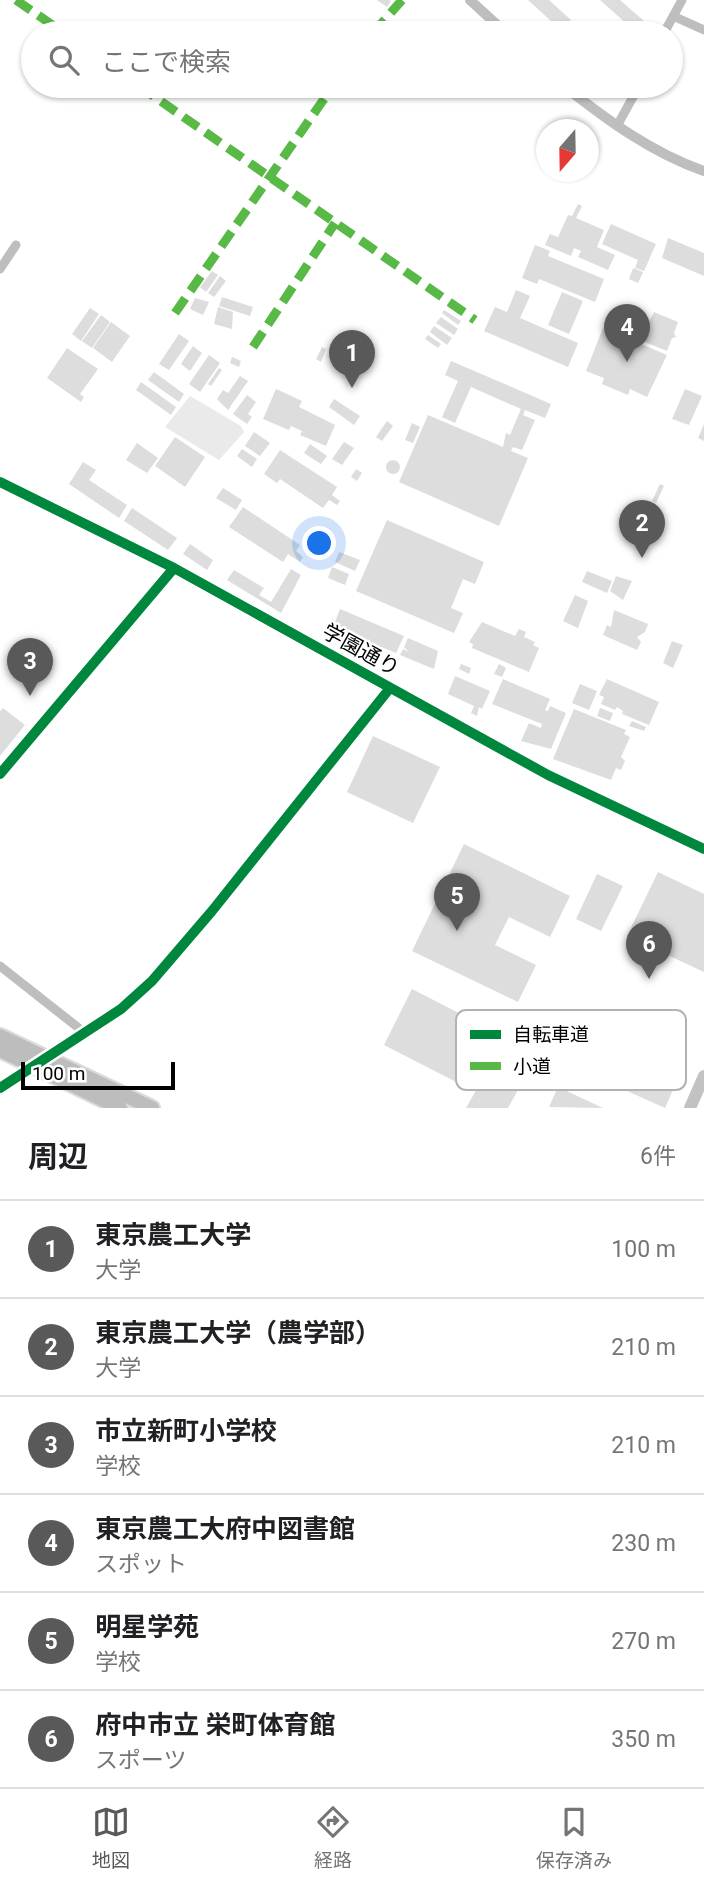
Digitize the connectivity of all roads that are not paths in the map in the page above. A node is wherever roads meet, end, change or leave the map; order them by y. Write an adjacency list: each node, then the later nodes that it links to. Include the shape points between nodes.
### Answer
1 (470, 0): 4 (street)
2 (682, 0): 3 (street)
3 (673, 16): 5 (street); 6 (street)
4 (493, 21)
5 (670, 21)
6 (704, 30)
7 (580, 98): 9 (street)
8 (632, 98): 9 (street)
9 (617, 126): 10 (street)
10 (704, 171)
11 (16, 246): 12 (street)
12 (0, 269)
13 (0, 482): 14 (street, 学園通り)
14 (174, 568): 15 (street, 学園通り); 16 (street)
15 (390, 688): 17 (street, 学園通り, via 608,806); 19 (street, via 152,981)
16 (0, 774)
17 (704, 849)
18 (0, 966): 19 (street)
19 (85, 1033): 22 (street)
20 (0, 1035): 22 (main road)
21 (0, 1050): 23 (main road)
22 (46, 1058): 23 (street); 27 (main road)
23 (32, 1066): 25 (street); 26 (main road)
24 (704, 1076): 28 (main road)
25 (0, 1088)
26 (120, 1108)
27 (152, 1108)
28 (690, 1108)

